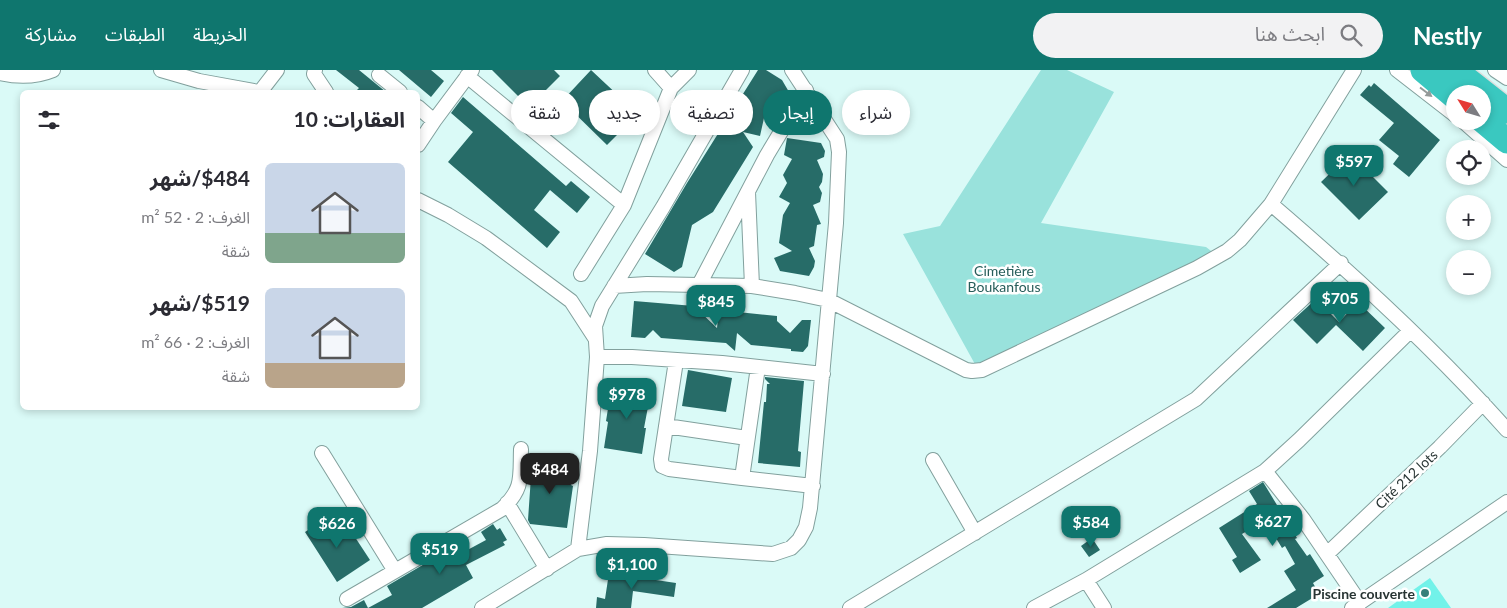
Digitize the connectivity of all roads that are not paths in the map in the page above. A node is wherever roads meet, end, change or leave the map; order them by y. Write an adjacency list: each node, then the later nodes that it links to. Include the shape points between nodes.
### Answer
1 (53, 70): 14 (street, via 23,76)
2 (161, 70): 20 (street)
3 (277, 70): 21 (street)
4 (315, 70): 22 (street, via 314,74)
5 (655, 70): 18 (street)
6 (689, 70): 18 (street)
7 (742, 70): 43 (street)
8 (792, 70): 24 (street)
9 (1354, 70): 38 (street)
10 (1397, 70): 25 (street, one-way to 25)
11 (1423, 70): 19 (highway)
12 (1455, 70): 27 (highway)
13 (1495, 70): 17 (street)
14 (0, 73)
15 (470, 73): 28 (street); 39 (street)
16 (379, 75): 23 (street)
17 (1507, 78)
18 (671, 88): 39 (street)
19 (1446, 89)
20 (248, 90)
21 (261, 90)
22 (325, 90)
23 (398, 90)
24 (806, 90)
25 (1446, 108)
26 (420, 109): 28 (street)
27 (1507, 111)
28 (434, 121): 34 (street)
29 (1491, 128): 33 (highway)
30 (1473, 130): 35 (street)
31 (832, 131): 45 (street, via 839,152)
32 (780, 135): 36 (street)
33 (1507, 141)
34 (420, 142)
35 (1507, 160)
36 (748, 191): 42 (street); 44 (street)
37 (420, 201): 47 (street, via 486,238 571,301)
38 (1271, 204): 40 (street); 45 (street, via 1227,251 982,370 966,370)
39 (624, 205): 41 (street)
40 (1340, 263): 46 (street); 64 (street, via 1196,399)
41 (581, 274)
42 (699, 285): 43 (street); 44 (street)
43 (614, 286): 47 (street, via 602,306 595,326)
44 (752, 286): 45 (street)
45 (828, 300): 51 (street)
46 (1410, 331): 52 (street); 59 (street)
47 (595, 338): 48 (street)
48 (596, 357): 49 (street); 65 (street, via 590,451)
49 (676, 361): 50 (street); 53 (street)
50 (758, 367): 51 (street); 55 (street)
51 (823, 374): 61 (street)
52 (1483, 403): 54 (street); 66 (street, Cité 212 lots)
53 (666, 426): 55 (street); 60 (street, via 662,466)
54 (1507, 430)
55 (747, 438): 60 (street)
56 (521, 449): 63 (street, via 519,486)
57 (322, 453): 68 (street)
58 (933, 460): 64 (street)
59 (1265, 471): 66 (street); 69 (street)
60 (742, 478): 61 (street)
61 (813, 486): 65 (street, via 806,527 791,548 774,554 607,544)
62 (1507, 502): 71 (street)
63 (507, 503): 67 (street); 68 (street, via 502,509)
64 (975, 533): 73 (street)
65 (578, 549): 67 (street)
66 (1328, 554): 71 (street)
67 (547, 569): 72 (street)
68 (395, 571): 70 (street)
69 (1086, 580): 74 (street); 75 (street)
70 (347, 599)
71 (1356, 606)
72 (482, 608)
73 (850, 608)
74 (1034, 608)
75 (1104, 608)

